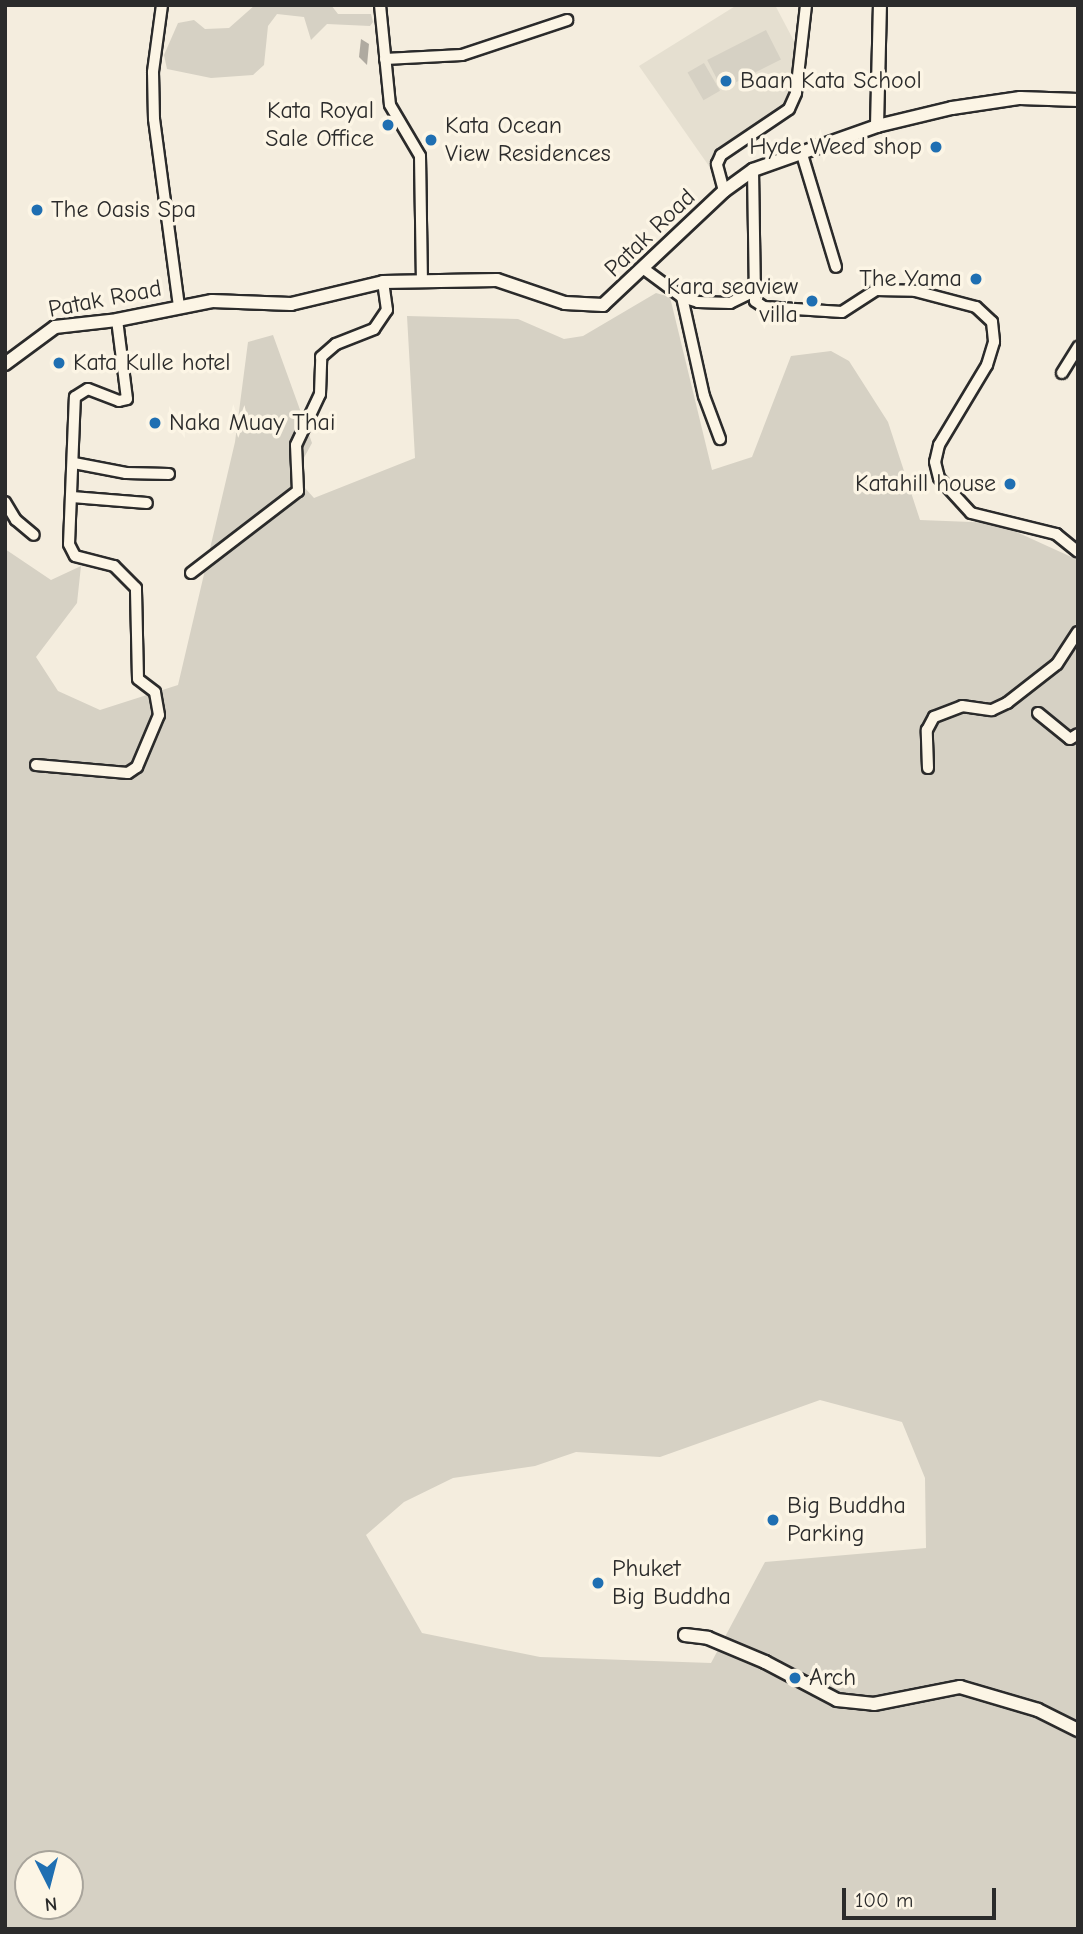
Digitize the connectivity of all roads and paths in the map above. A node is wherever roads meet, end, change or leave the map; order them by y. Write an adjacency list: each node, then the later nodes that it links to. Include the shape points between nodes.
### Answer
1 (162, 5): 18 (street, via 153,72 154,119)
2 (380, 5): 6 (street)
3 (806, 5): 11 (street, via 796,93 789,109 721,155 718,164)
4 (880, 5): 8 (main road)
5 (567, 20): 6 (street, via 462,55)
6 (385, 59): 14 (street, via 390,106 420,156)
7 (1078, 100): 8 (main road, Patak Road, via 1020,98)
8 (877, 126): 9 (main road, Patak Road)
9 (801, 151): 10 (main road, Patak Road); 12 (street)
10 (754, 170): 11 (main road, Patak Road); 16 (street)
11 (724, 191): 13 (main road, Patak Road)
12 (836, 267)
13 (644, 269): 14 (main road, Patak Road, via 603,305 583,307 497,280); 17 (street)
14 (422, 281): 15 (main road, Patak Road)
15 (383, 282): 18 (main road, Patak Road, via 291,304 212,301); 31 (street, via 387,310 374,328 336,344 321,357 320,394 296,444 298,491)
16 (753, 292): 17 (street, via 730,303); 30 (street, via 755,301 764,307 816,313 842,312 876,290 915,291 976,307 992,322 995,342 987,365 939,445 935,462 939,478 971,513 1056,534)
17 (682, 297): 23 (street, via 701,386)
18 (179, 306): 19 (main road, Patak Road)
19 (117, 320): 21 (main road, Patak Road, via 55,327); 24 (street, via 127,399 119,401 88,389 75,397)
20 (1078, 347): 22 (street)
21 (5, 364)
22 (1062, 373)
23 (720, 439)
24 (74, 463): 25 (street, via 126,473); 26 (street)
25 (169, 474)
26 (72, 497): 28 (street); 35 (street, via 69,544 75,556 114,566 136,588 138,679 155,692 159,715 137,767 128,773)
27 (5, 502): 29 (street)
28 (147, 503)
29 (34, 535)
30 (1078, 552)
31 (191, 573)
32 (1078, 632): 36 (street, via 1057,664 1007,703 978,711 961,706 934,717 928,730)
33 (1038, 713): 34 (street, via 1070,740)
34 (1078, 734)
35 (36, 765)
36 (928, 768)
37 (685, 1635): 38 (main road, via 708,1639 765,1662 837,1700 874,1704 960,1687 1038,1710)
38 (1078, 1730)

